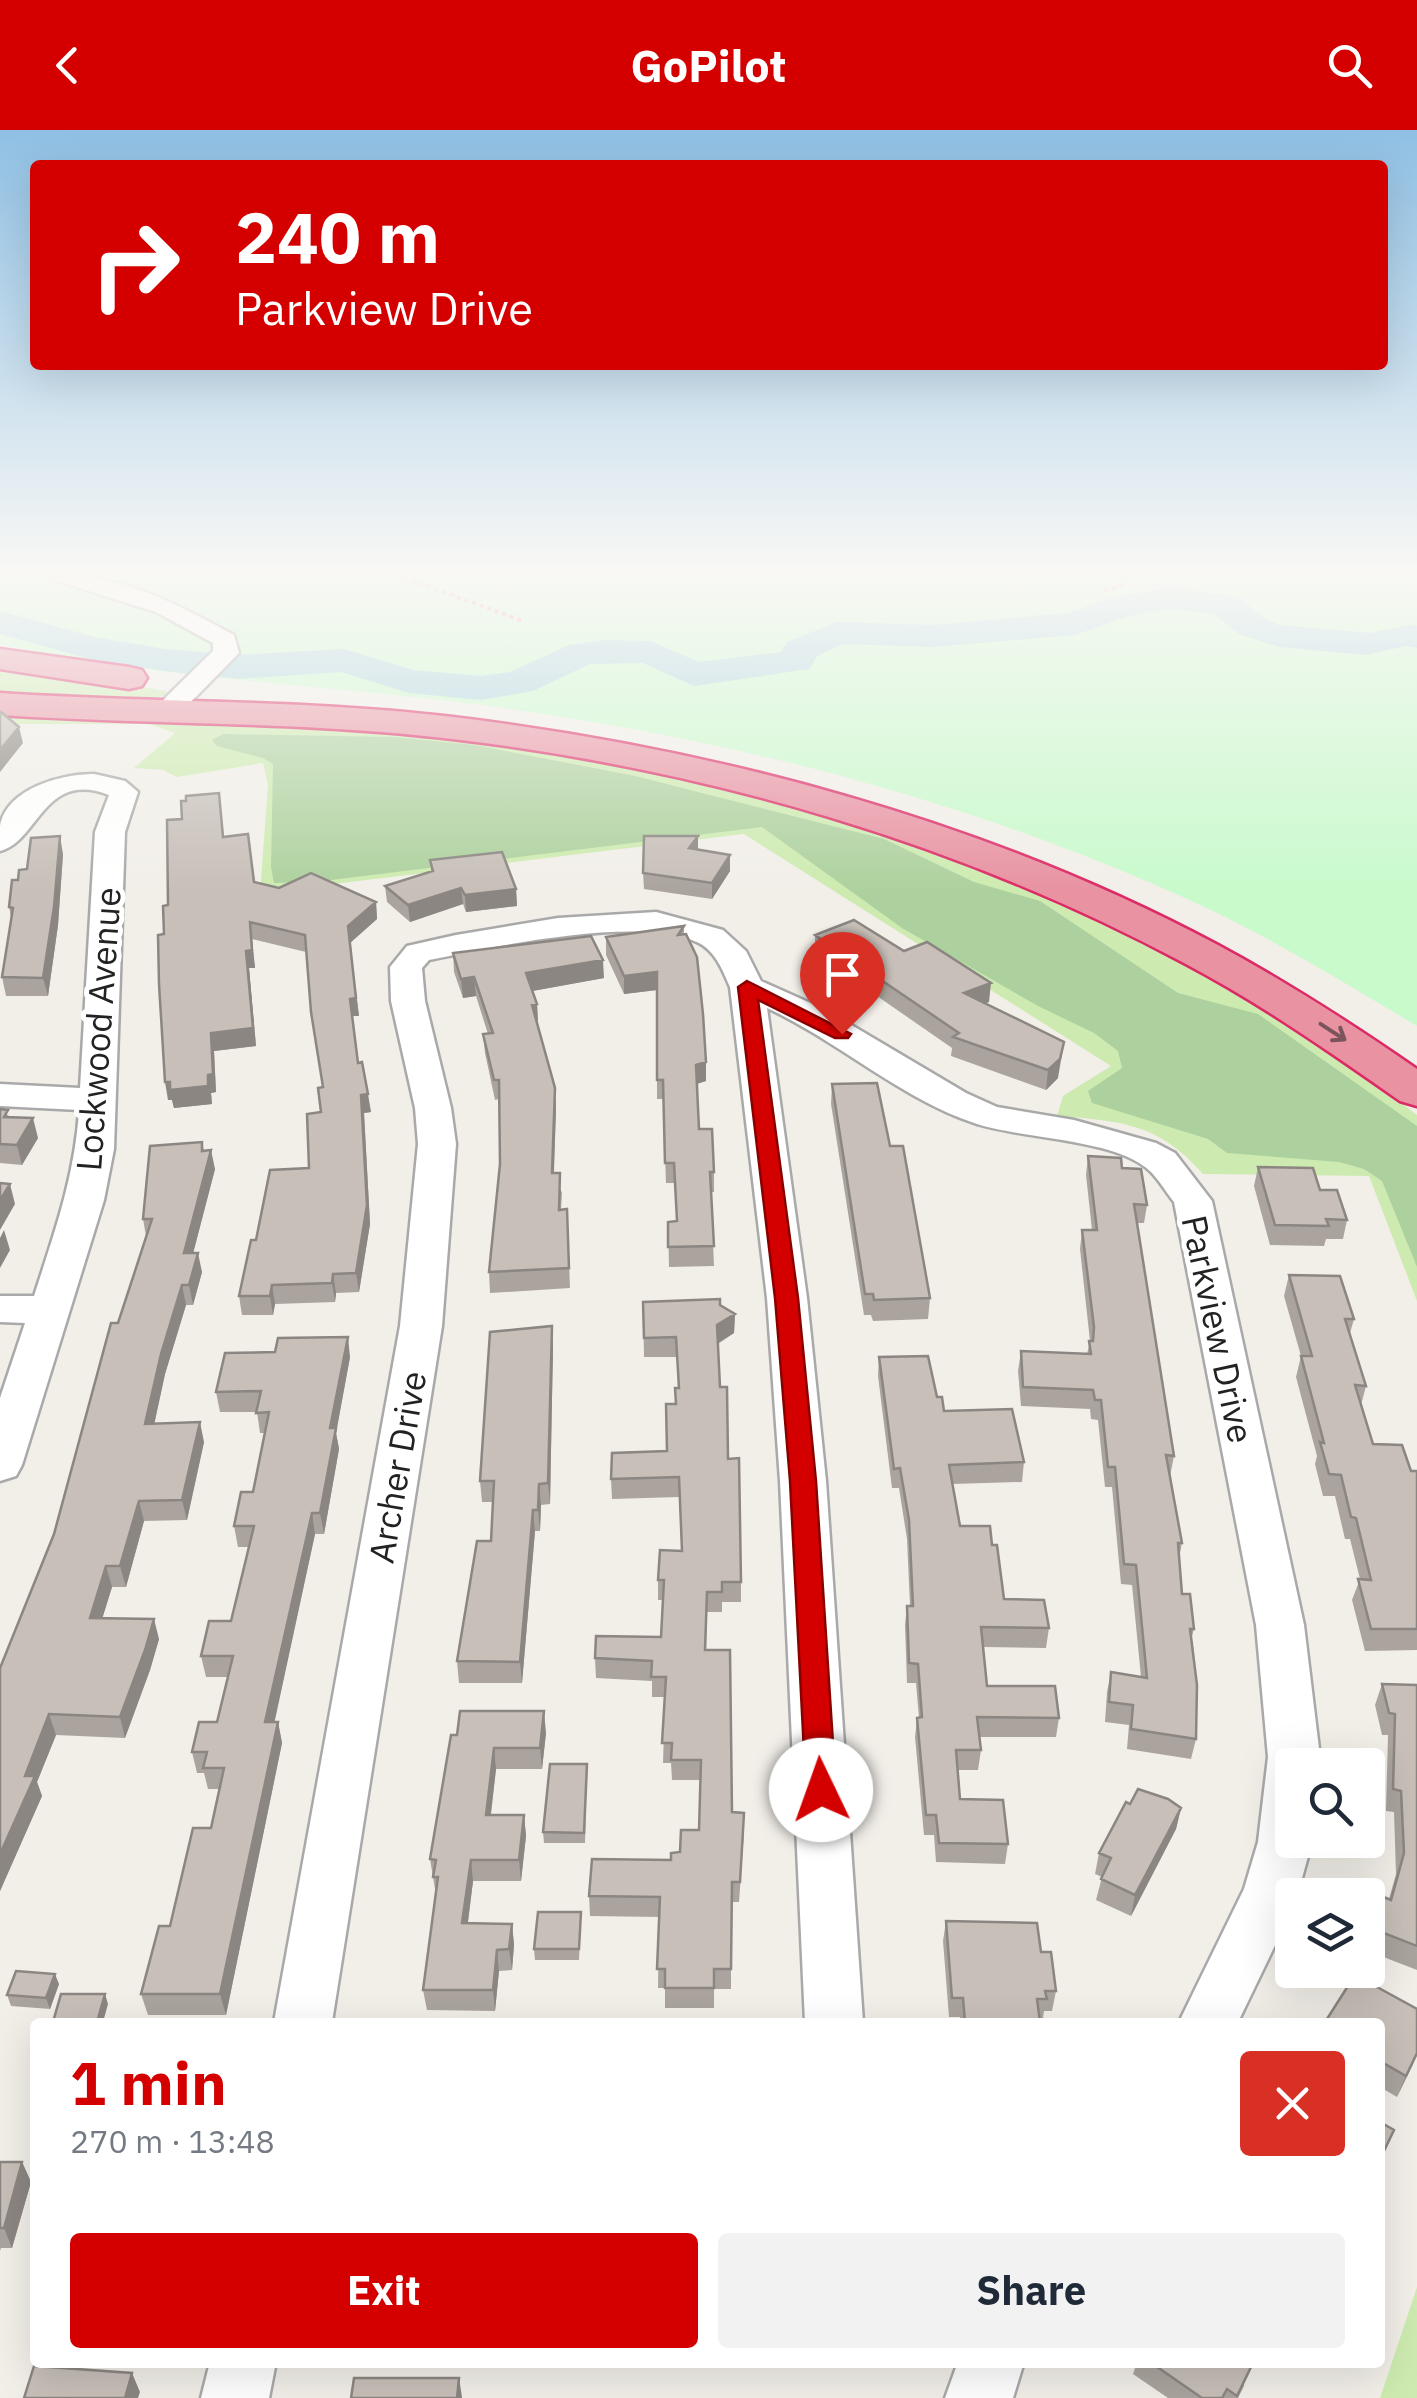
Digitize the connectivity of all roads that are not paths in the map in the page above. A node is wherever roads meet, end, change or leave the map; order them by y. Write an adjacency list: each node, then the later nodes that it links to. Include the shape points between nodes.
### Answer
1 (128, 681): 3 (highway)
2 (198, 681): 3 (street)
3 (187, 691): 4 (highway); 7 (highway, via 406,705 551,726 877,801 1027,851 1177,914 1302,980); 8 (highway, one-way to 8, via 512,736 686,770 848,813 1000,864 1168,936 1290,1004)
4 (0, 704)
5 (0, 842): 10 (street, Lockwood Avenue, via 40,796 54,790 94,783 124,792 110,832)
6 (747, 987): 14 (street, Archer Drive, via 734,958 712,938 676,924 621,922 456,945 418,953 406,967 437,1144 421,1326); 15 (street, via 801,1463); 16 (street, Parkview Drive, via 814,1017 970,1108 1143,1151 1162,1161 1193,1201 1292,1712 1285,1843 1244,1956)
7 (1417, 1053)
8 (1417, 1091)
9 (0, 1095): 10 (street)
10 (99, 1100): 12 (street, Lockwood Avenue, via 85,1200)
11 (0, 1309): 12 (street)
12 (50, 1310): 13 (street, Lockwood Avenue)
13 (0, 1465)
14 (304, 2018)
15 (834, 2018)
16 (1210, 2018)
17 (242, 2368): 19 (street)
18 (990, 2368): 20 (street)
19 (235, 2398)
20 (979, 2398)

